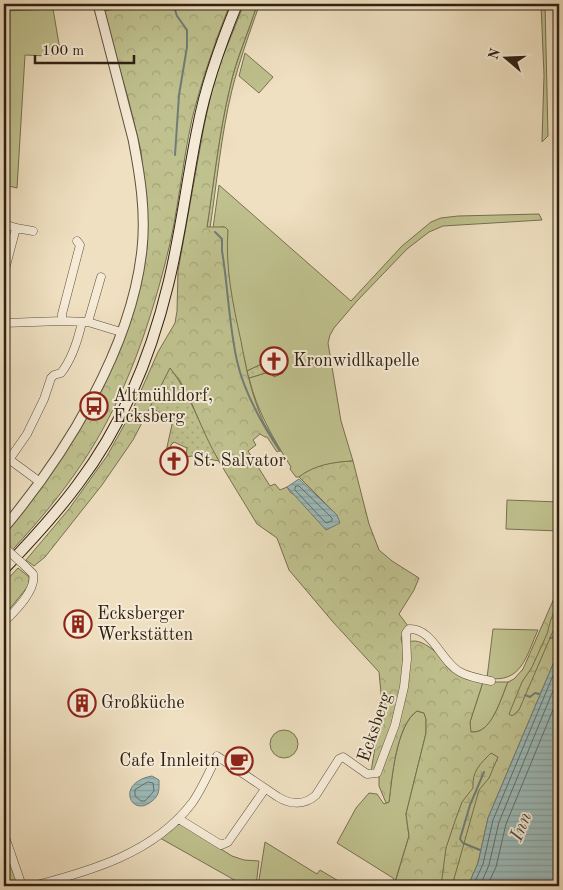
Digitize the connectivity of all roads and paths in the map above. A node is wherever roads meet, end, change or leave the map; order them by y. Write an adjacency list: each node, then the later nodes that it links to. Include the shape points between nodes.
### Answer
1 (98, 4): 12 (street, via 134,139 142,197 141,258)
2 (237, 4): 18 (main road, via 205,96 168,287 158,325 137,380 103,447 79,482)
3 (4, 224): 4 (street)
4 (16, 228): 5 (street); 7 (street)
5 (32, 231)
6 (77, 241): 9 (street, via 80,245)
7 (4, 274)
8 (101, 277): 10 (street)
9 (62, 321): 10 (street); 11 (street)
10 (85, 322): 12 (street); 13 (street, via 61,373 51,378 37,417)
11 (4, 323)
12 (121, 332): 15 (street, via 93,396)
13 (7, 459): 14 (street); 15 (street)
14 (4, 467)
15 (40, 482): 16 (street)
16 (4, 528)
17 (5, 547): 19 (street, bridge, via 33,574 34,584)
18 (4, 569)
19 (4, 622)
20 (491, 681): 21 (street, Ecksberg, via 458,671 426,636 416,629 409,629 406,633 404,687 395,725 377,773 367,774 343,757 316,795 306,802 287,801)
21 (265, 789): 22 (street, via 228,842 221,844); 22 (street, Ecksberg, via 217,756 202,788)
22 (179, 819): 25 (street, via 155,838 106,865)
23 (4, 834): 24 (street)
24 (22, 886)
25 (33, 886)

